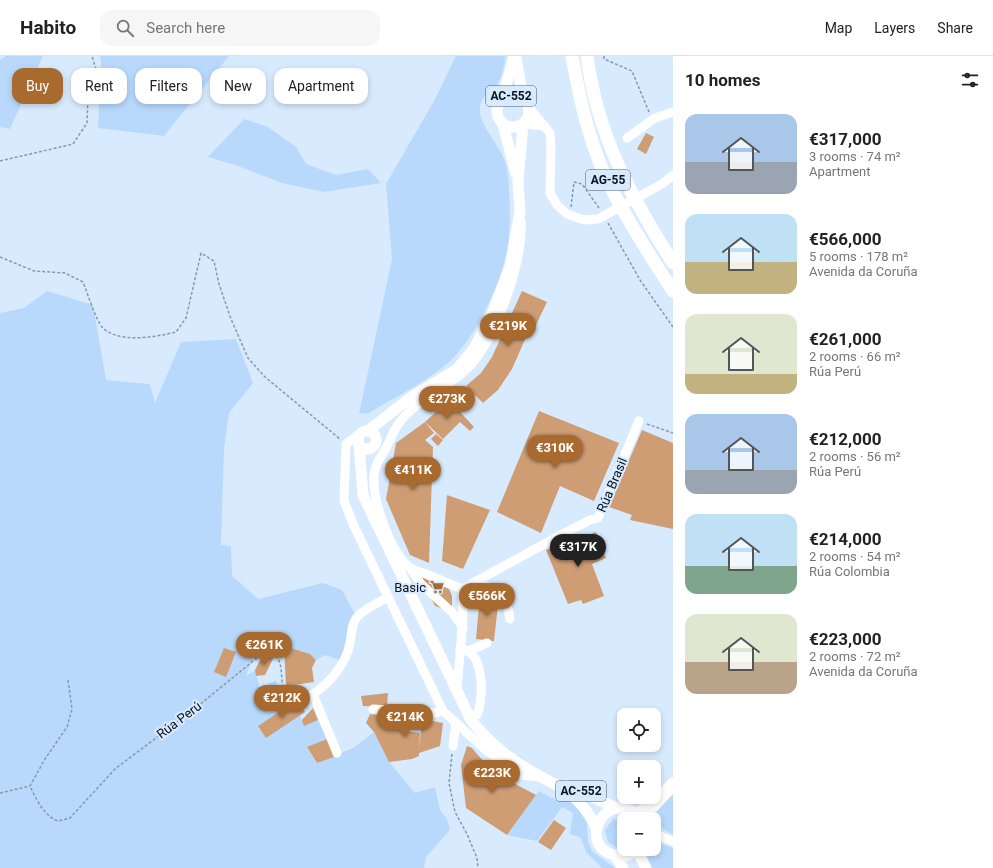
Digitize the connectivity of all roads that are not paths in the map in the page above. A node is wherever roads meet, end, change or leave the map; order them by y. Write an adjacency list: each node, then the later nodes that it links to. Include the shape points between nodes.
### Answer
1 (515, 56): 4 (main road, AC-552); 5 (main road, AC-552)
2 (572, 56): 15 (highway, AG-55, via 578,93 591,138 612,191)
3 (587, 56): 14 (highway, AG-55, via 596,103 609,147 627,186)
4 (525, 102): 5 (main road, AC-552, via 513,95 508,96); 8 (main road, AC-552, via 528,116); 9 (street)
5 (497, 107): 7 (main road, AC-552, via 498,117)
6 (673, 112): 10 (street, via 655,118)
7 (503, 124): 8 (main road, AC-552, via 511,127); 12 (main road, AC-552)
8 (523, 124): 9 (street); 12 (main road, AC-552)
9 (544, 126): 11 (street, via 550,133 550,193 557,205 567,214 584,220 598,219 662,184)
10 (627, 138)
11 (673, 175)
12 (518, 182): 13 (main road, AC-552)
13 (520, 210): 17 (main road, AC-552, via 510,267 492,314 473,350 456,370 410,398); 19 (street, via 522,234 518,262 500,312 482,349 468,367 404,416 378,459 374,475 375,491 388,535)
14 (673, 263)
15 (673, 291)
16 (639, 421): 21 (street, Rúa Brasil, via 598,518 564,533)
17 (366, 439): 18 (main road, AC-552); 23 (street, via 346,444 344,501)
18 (365, 499): 19 (street); 28 (main road, AC-552)
19 (396, 550): 20 (street)
20 (409, 567): 22 (street); 25 (street, via 421,584 453,613)
21 (474, 583): 22 (street, Rúa Brasil); 24 (street, via 501,592 508,602)
22 (462, 589): 25 (street)
23 (388, 597): 30 (street); 34 (street, via 358,616 352,626 350,644 344,661 323,687 313,694)
24 (510, 619)
25 (462, 628): 27 (street)
26 (487, 643): 27 (street)
27 (464, 650): 28 (street); 31 (street, via 476,658 482,682)
28 (456, 693): 35 (main road, AC-552, via 481,733 503,753)
29 (373, 709): 30 (street, via 437,713)
30 (443, 711): 32 (street)
31 (477, 715)
32 (456, 723): 33 (street); 35 (street, via 488,752 522,775)
33 (453, 746)
34 (337, 753)
35 (544, 777): 37 (main road, AC-552); 40 (main road, AC-552, via 572,794 583,805)
36 (673, 784): 39 (highway)
37 (617, 808): 38 (main road, AC-552); 40 (main road, AC-552, via 604,814)
38 (632, 812)
39 (644, 812)
40 (596, 827): 43 (main road, AC-552, via 602,848)
41 (661, 837): 42 (street)
42 (673, 841)
43 (615, 856): 45 (main road, AC-552)
44 (640, 856): 46 (main road)
45 (622, 868)
46 (646, 868)

